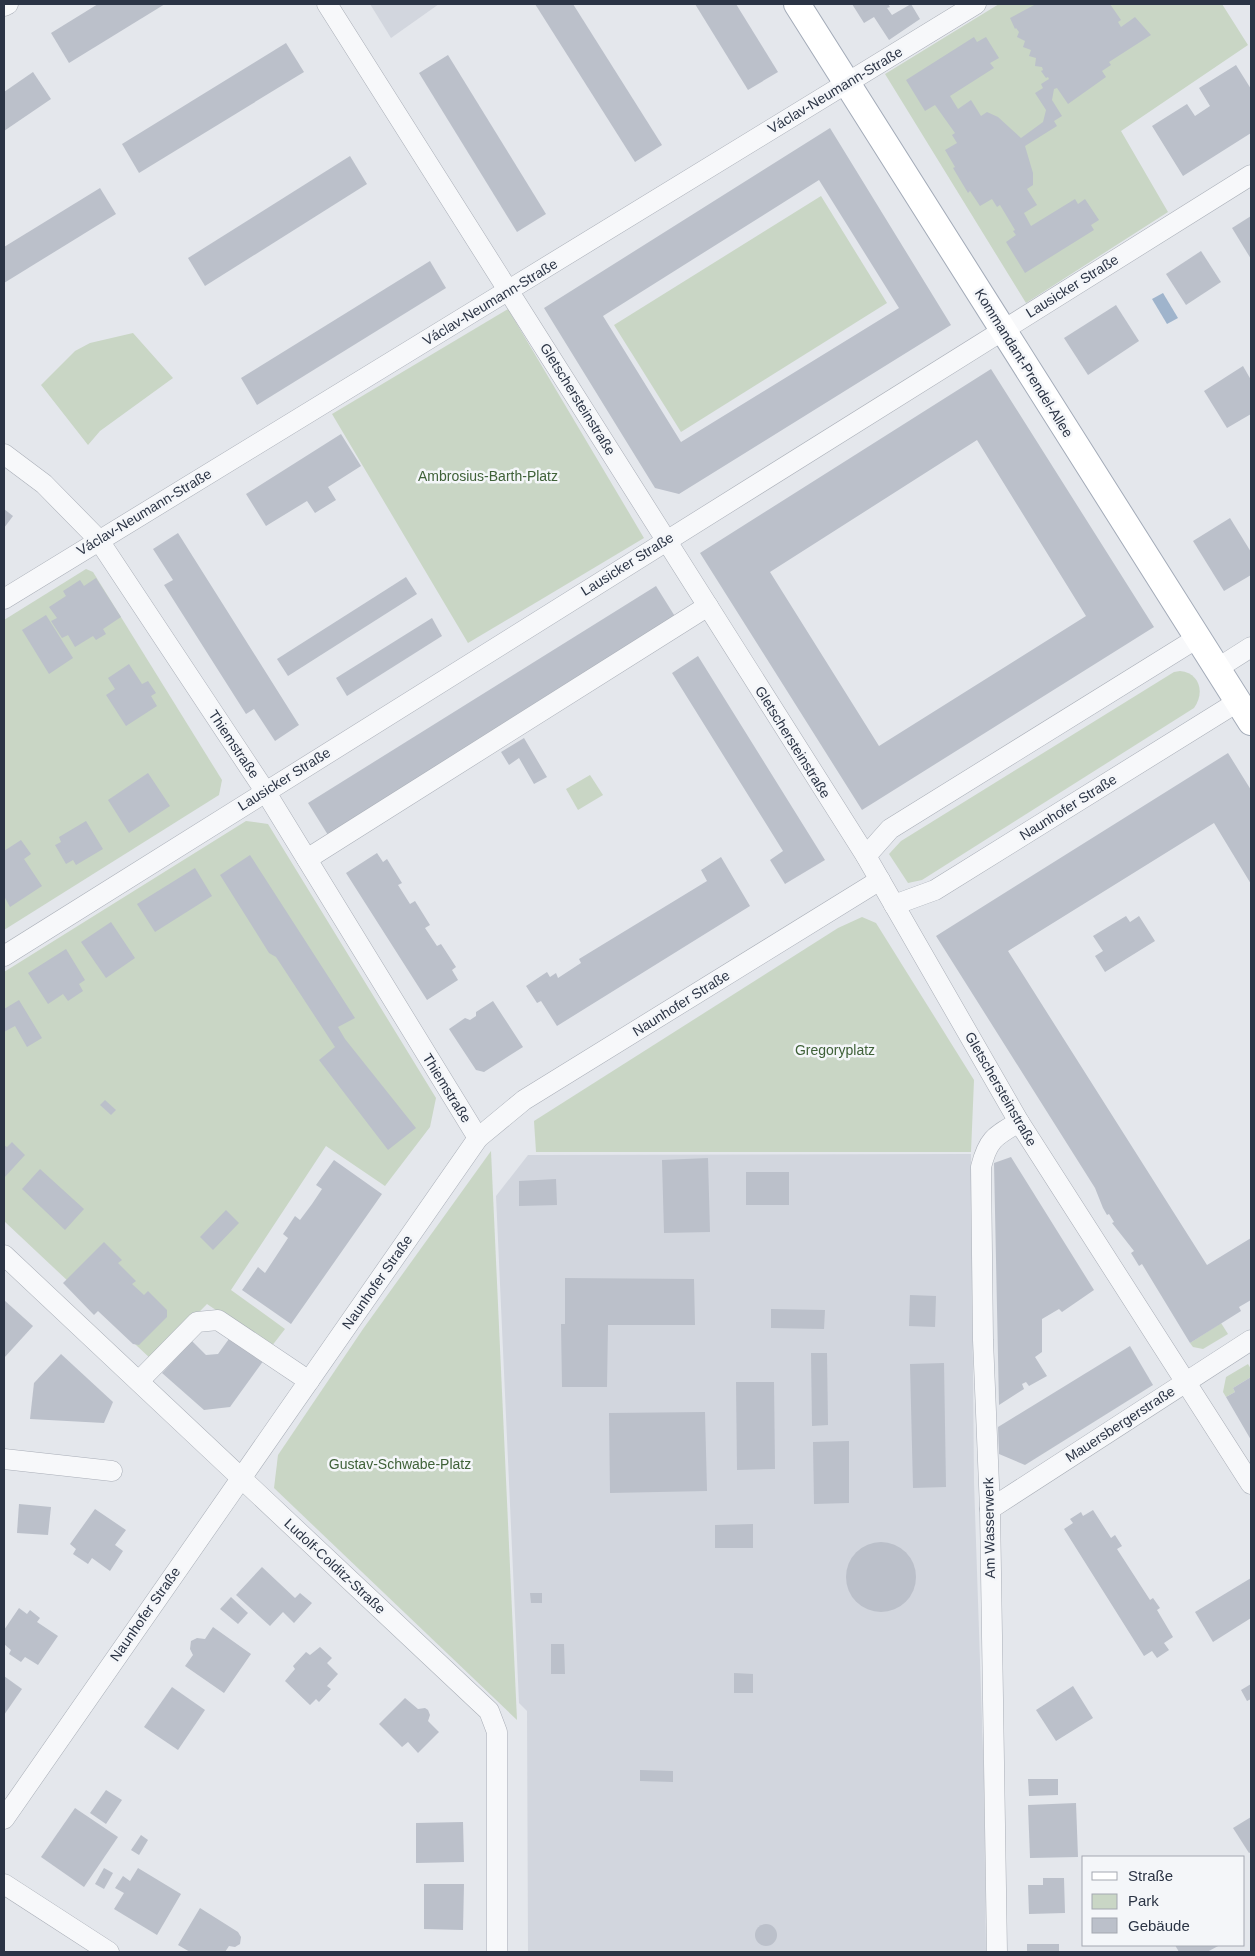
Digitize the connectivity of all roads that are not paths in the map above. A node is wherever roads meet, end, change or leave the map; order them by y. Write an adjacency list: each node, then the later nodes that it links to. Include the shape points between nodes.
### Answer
1 (8, 4): 5 (street)
2 (327, 4): 8 (street, Gletschersteinstraße)
3 (797, 4): 6 (main road, Kommandant-Prendel-Allee)
4 (976, 4): 6 (street, Václav-Neumann-Straße)
5 (4, 6)
6 (847, 82): 8 (street, Václav-Neumann-Straße); 9 (main road, Kommandant-Prendel-Allee)
7 (1251, 175): 9 (street, Lausicker Straße)
8 (510, 291): 11 (street, Václav-Neumann-Straße); 12 (street, Gletschersteinstraße)
9 (1002, 330): 12 (street, Lausicker Straße); 15 (main road, Kommandant-Prendel-Allee)
10 (4, 454): 11 (street, Thiemstraße, via 44,484)
11 (98, 539): 13 (street, Václav-Neumann-Straße); 19 (street, Thiemstraße)
12 (666, 540): 14 (street, Gletschersteinstraße); 19 (street, Lausicker Straße)
13 (4, 599)
14 (708, 606): 20 (street, Gletschersteinstraße); 21 (street)
15 (1199, 637): 17 (main road, Kommandant-Prendel-Allee); 20 (street, via 890,829)
16 (1251, 647): 17 (street)
17 (1218, 668): 18 (main road, Kommandant-Prendel-Allee)
18 (1245, 712): 23 (street, Naunhofer Straße, via 935,890)
19 (265, 791): 21 (street, Thiemstraße); 24 (street, Lausicker Straße)
20 (866, 856): 22 (street, Gletschersteinstraße)
21 (307, 859): 26 (street, Thiemstraße)
22 (880, 880): 23 (street, Gletschersteinstraße); 26 (street, Naunhofer Straße, via 524,1100)
23 (894, 905): 25 (street, Gletschersteinstraße)
24 (4, 956)
25 (1019, 1122): 31 (street, Gletschersteinstraße); 36 (street, Am Wasserwerk, via 997,1135 986,1148 981,1167 982,1340)
26 (478, 1138): 30 (street, Naunhofer Straße)
27 (4, 1255): 29 (street, Ludolf-Colditz-Straße)
28 (1251, 1340): 31 (street, Mauersbergerstraße)
29 (139, 1381): 30 (street, via 197,1322 218,1320); 34 (street, Ludolf-Colditz-Straße)
30 (309, 1381): 34 (street, Naunhofer Straße)
31 (1187, 1381): 35 (street, Gletschersteinstraße); 36 (street, Mauersbergerstraße)
32 (4, 1460): 33 (street)
33 (112, 1471)
34 (241, 1477): 37 (street, Naunhofer Straße); 40 (street, Ludolf-Colditz-Straße, via 489,1711 498,1732)
35 (1251, 1484)
36 (990, 1509): 41 (street, Am Wasserwerk)
37 (4, 1819)
38 (4, 1884): 39 (street)
39 (109, 1952)
40 (497, 1952)
41 (997, 1952)

